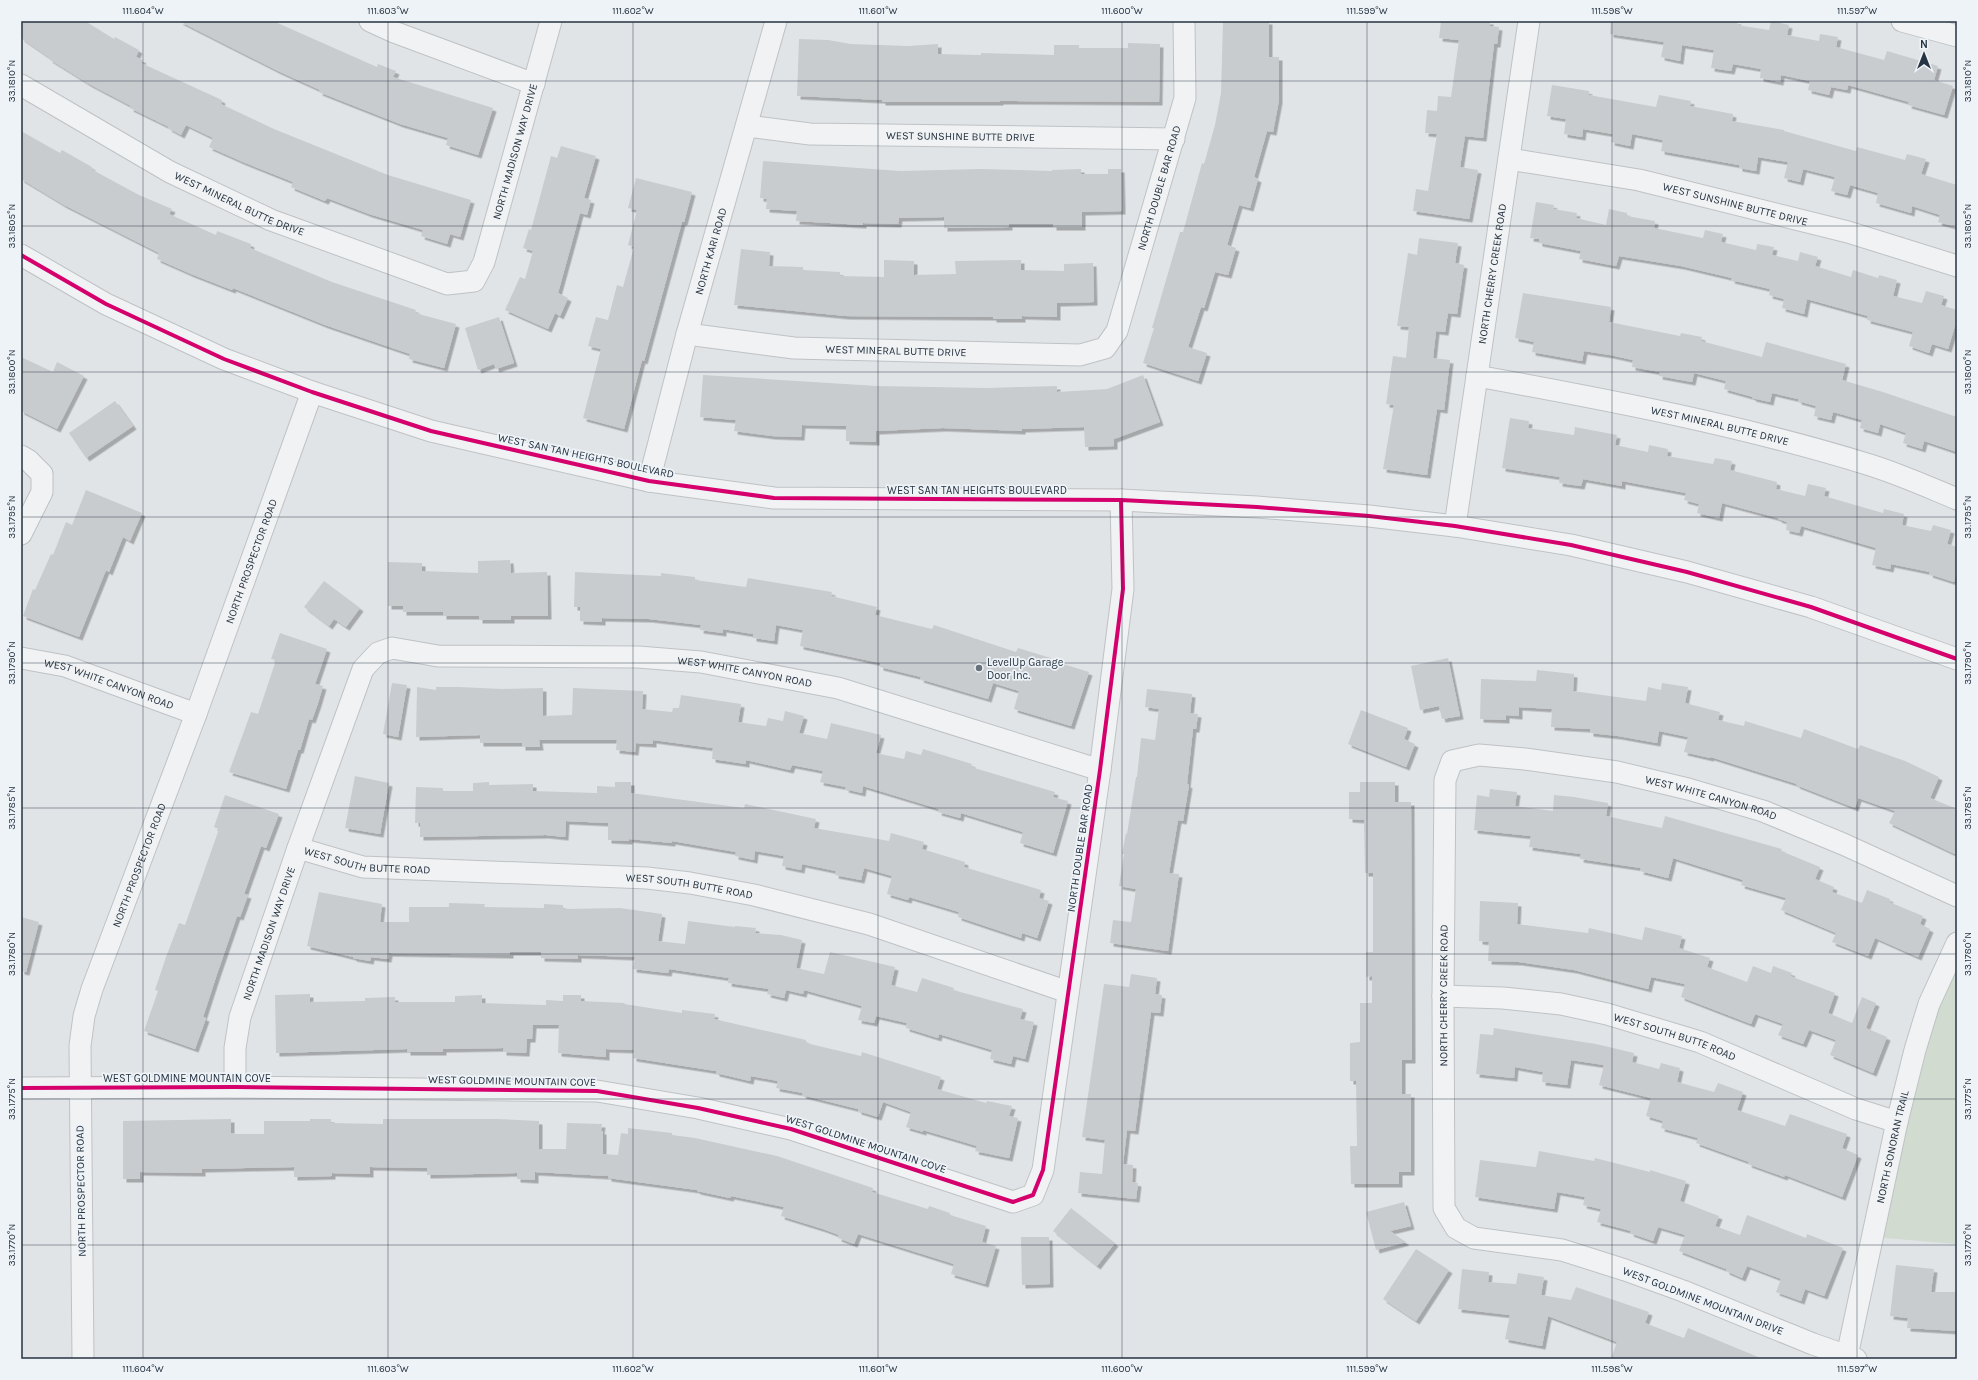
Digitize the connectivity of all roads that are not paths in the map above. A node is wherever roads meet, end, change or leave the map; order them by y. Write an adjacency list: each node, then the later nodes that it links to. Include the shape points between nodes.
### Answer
1 (370, 21): 9 (street)
2 (551, 21): 9 (street, NORTH MADISON WAY DRIVE)
3 (776, 21): 10 (street, NORTH KARI ROAD)
4 (1184, 21): 11 (street, NORTH DOUBLE BAR ROAD, via 1185,98)
5 (1529, 21): 12 (street, NORTH CHERRY CREEK ROAD)
6 (1902, 21): 7 (street)
7 (1957, 36)
8 (21, 84): 15 (street, WEST MINERAL BUTTE DRIVE, via 170,172 271,220 447,284)
9 (534, 84): 15 (street, NORTH MADISON WAY DRIVE, via 484,262)
10 (747, 126): 11 (street, WEST SUNSHINE BUTTE DRIVE, via 810,134); 16 (street, NORTH KARI ROAD)
11 (1174, 139): 17 (street, NORTH DOUBLE BAR ROAD, via 1117,331)
12 (1509, 159): 14 (street, WEST SUNSHINE BUTTE DRIVE, via 1639,180 1848,232); 18 (street, NORTH CHERRY CREEK ROAD)
13 (21, 255): 19 (street, WEST SAN TAN HEIGHTS BOULEVARD, via 106,304 224,359)
14 (1957, 266)
15 (474, 281)
16 (687, 334): 17 (street, WEST MINERAL BUTTE DRIVE, via 794,348 1080,355); 21 (street, NORTH KARI ROAD)
17 (1105, 348)
18 (1477, 376): 22 (street, WEST MINERAL BUTTE DRIVE, via 1630,404 1760,435 1870,465); 24 (street, NORTH CHERRY CREEK ROAD)
19 (312, 392): 21 (street, WEST SAN TAN HEIGHTS BOULEVARD, via 431,431); 29 (street, NORTH PROSPECTOR ROAD)
20 (21, 456): 25 (street, via 42,474 42,492)
21 (649, 481): 23 (street, WEST SAN TAN HEIGHTS BOULEVARD, via 774,498)
22 (1957, 499)
23 (1121, 500): 24 (street, WEST SAN TAN HEIGHTS BOULEVARD, via 1257,507); 31 (street, NORTH DOUBLE BAR ROAD, via 1123,589)
24 (1455, 526): 28 (street, WEST SAN TAN HEIGHTS BOULEVARD, via 1571,545 1687,572 1811,607)
25 (21, 534)
26 (378, 653): 31 (street, WEST WHITE CANYON ROAD, via 392,648 438,656 638,657 701,662 838,688); 32 (street, NORTH MADISON WAY DRIVE, via 363,669)
27 (21, 658): 29 (street, WEST WHITE CANYON ROAD, via 65,666)
28 (1957, 659)
29 (196, 714): 37 (street, NORTH PROSPECTOR ROAD, via 92,989 84,1016 80,1046)
30 (1452, 762): 33 (street, WEST WHITE CANYON ROAD, via 1479,755 1525,759 1617,772 1688,789 1763,811); 36 (street, NORTH CHERRY CREEK ROAD, via 1445,780)
31 (1100, 770): 35 (street, NORTH DOUBLE BAR ROAD)
32 (298, 848): 35 (street, WEST SOUTH BUTTE ROAD, via 363,867 647,878 747,893 869,924); 38 (street, NORTH MADISON WAY DRIVE, via 240,1017 235,1048)
33 (1957, 896)
34 (1957, 943): 40 (street, NORTH SONORAN TRAIL, via 1929,1004)
35 (1068, 992): 41 (street, NORTH DOUBLE BAR ROAD, via 1043,1170)
36 (1443, 996): 40 (street, WEST SOUTH BUTTE ROAD, via 1503,998 1561,1004 1607,1014 1700,1042 1856,1109); 42 (street, NORTH CHERRY CREEK ROAD, via 1444,1208)
37 (80, 1087): 38 (street, WEST GOLDMINE MOUNTAIN COVE); 39 (street, WEST GOLDMINE MOUNTAIN COVE); 44 (street, NORTH PROSPECTOR ROAD)
38 (235, 1087): 41 (street, WEST GOLDMINE MOUNTAIN COVE, via 597,1091 698,1108 791,1129 1013,1202)
39 (21, 1088)
40 (1897, 1122): 43 (street, NORTH SONORAN TRAIL)
41 (1033, 1194)
42 (1456, 1228): 43 (street, WEST GOLDMINE MOUNTAIN DRIVE, via 1474,1238 1562,1250 1625,1270)
43 (1851, 1357)
44 (83, 1359)

